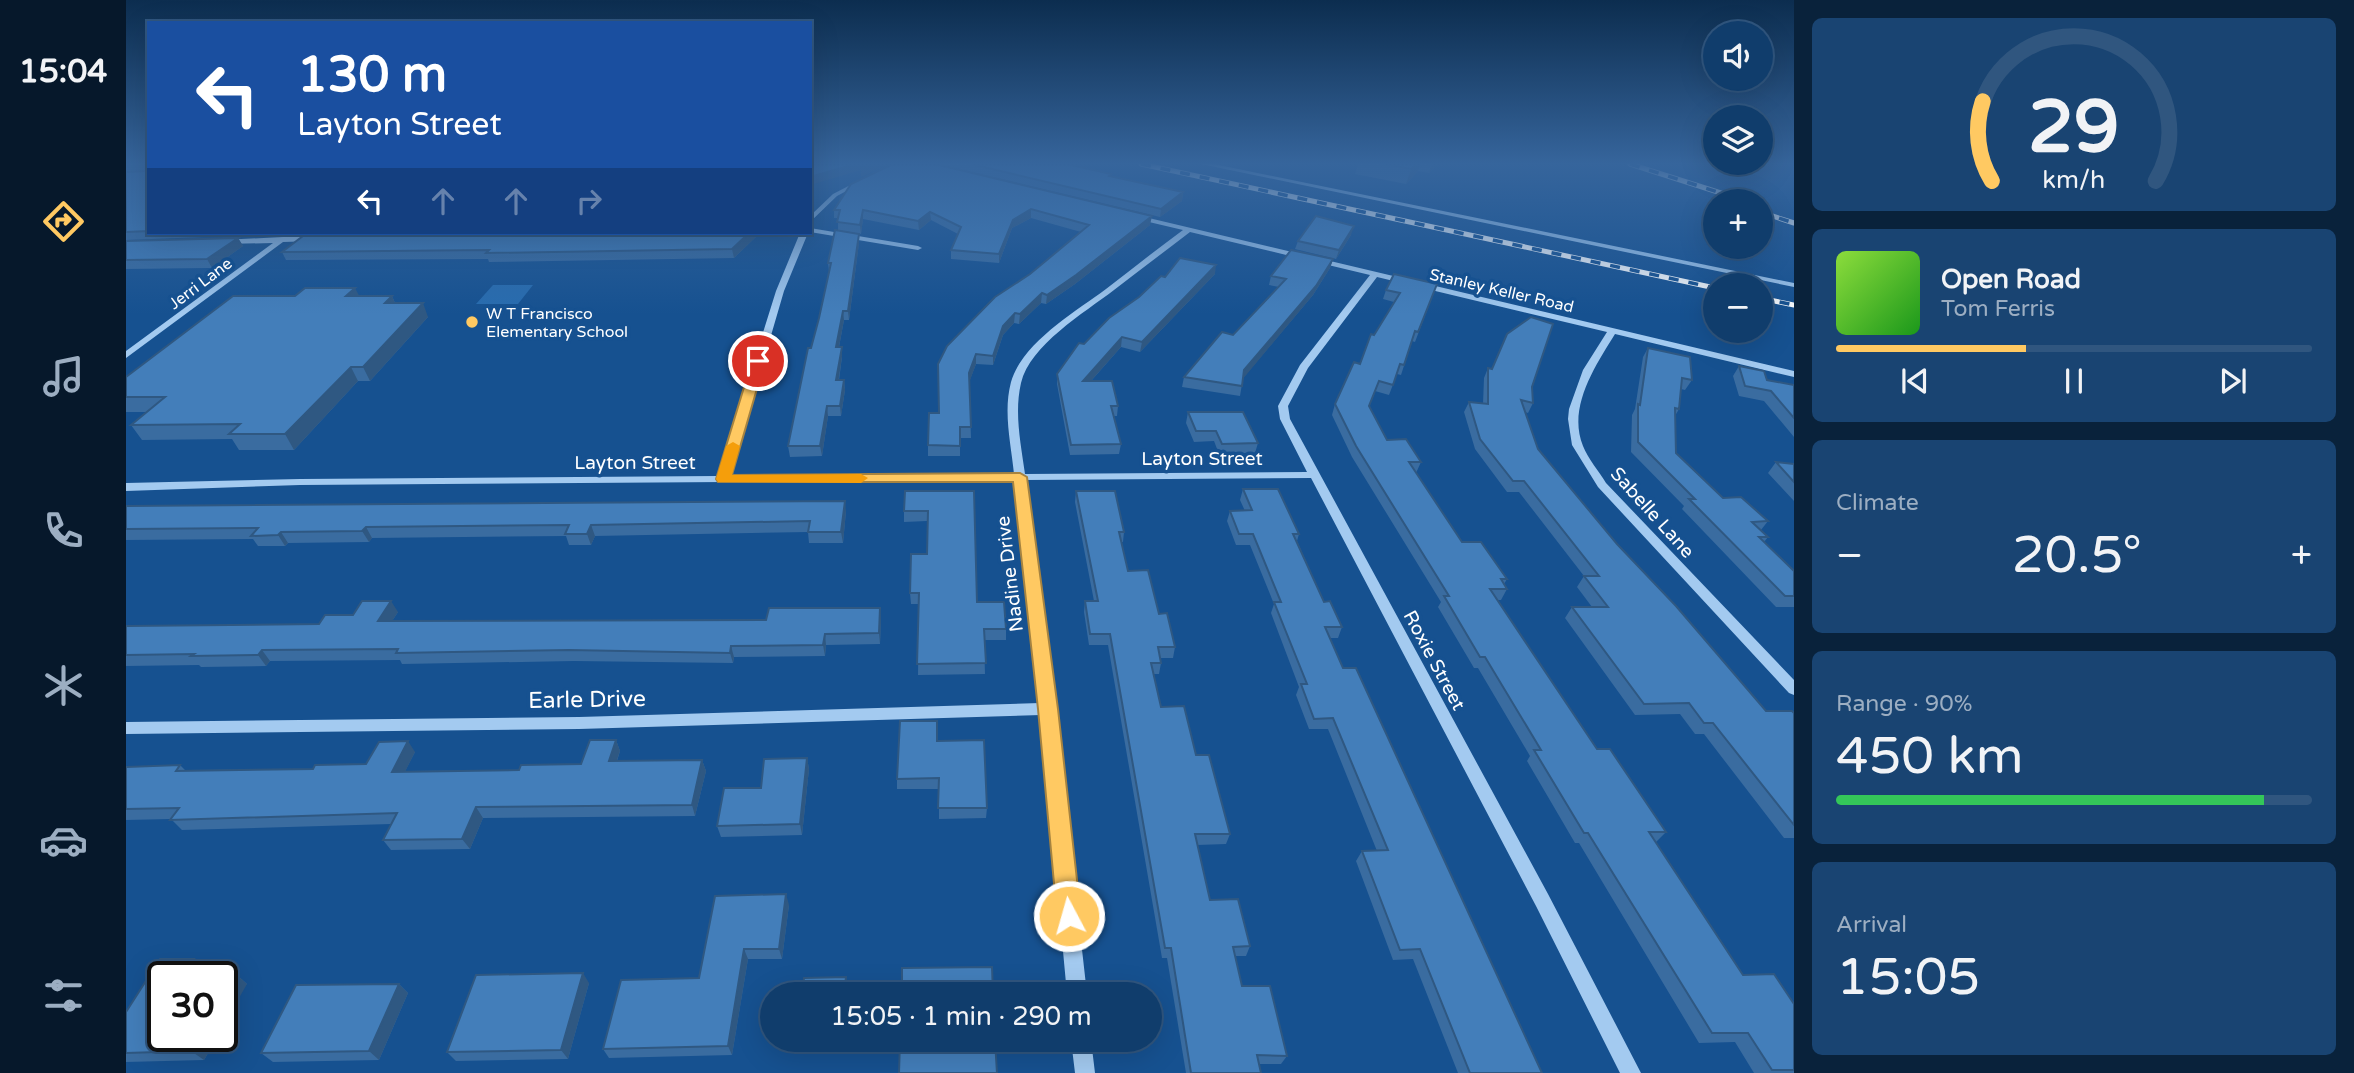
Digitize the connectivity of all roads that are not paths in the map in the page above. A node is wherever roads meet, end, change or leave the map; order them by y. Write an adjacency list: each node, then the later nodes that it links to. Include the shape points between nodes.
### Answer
1 (1126, 214): 3 (street, Stanley Keller Road)
2 (1448, 214): 12 (street)
3 (1189, 229): 11 (street, Stanley Keller Road); 19 (street, Nadine Drive, via 1049,336 1031,355 1013,386)
4 (812, 230): 10 (street)
5 (289, 235): 8 (street, Jerri Lane)
6 (803, 235): 20 (street, via 780,291)
7 (324, 239): 8 (street)
8 (282, 240): 9 (street); 15 (street, Jerri Lane)
9 (217, 242)
10 (918, 248)
11 (1374, 274): 13 (street, Stanley Keller Road); 18 (street, Roxie Street, via 1303,368 1283,406)
12 (1794, 285)
13 (1612, 331): 17 (street, Stanley Keller Road); 22 (street, Sabelle Lane, via 1587,370 1574,409 1577,445 1602,485)
14 (126, 343): 15 (street)
15 (143, 343): 16 (street, Jerri Lane)
16 (126, 355)
17 (1794, 374)
18 (1313, 475): 19 (street, Layton Street); 28 (street, Roxie Street)
19 (1020, 477): 20 (street, Layton Street); 23 (street, Nadine Drive)
20 (723, 479): 21 (street, Layton Street)
21 (126, 487)
22 (1794, 689)
23 (1048, 709): 24 (street, Earle Drive, via 579,723); 25 (street, Nadine Drive)
24 (126, 728)
25 (1076, 982)
26 (1083, 1052): 27 (street)
27 (1085, 1073)
28 (1631, 1073)

